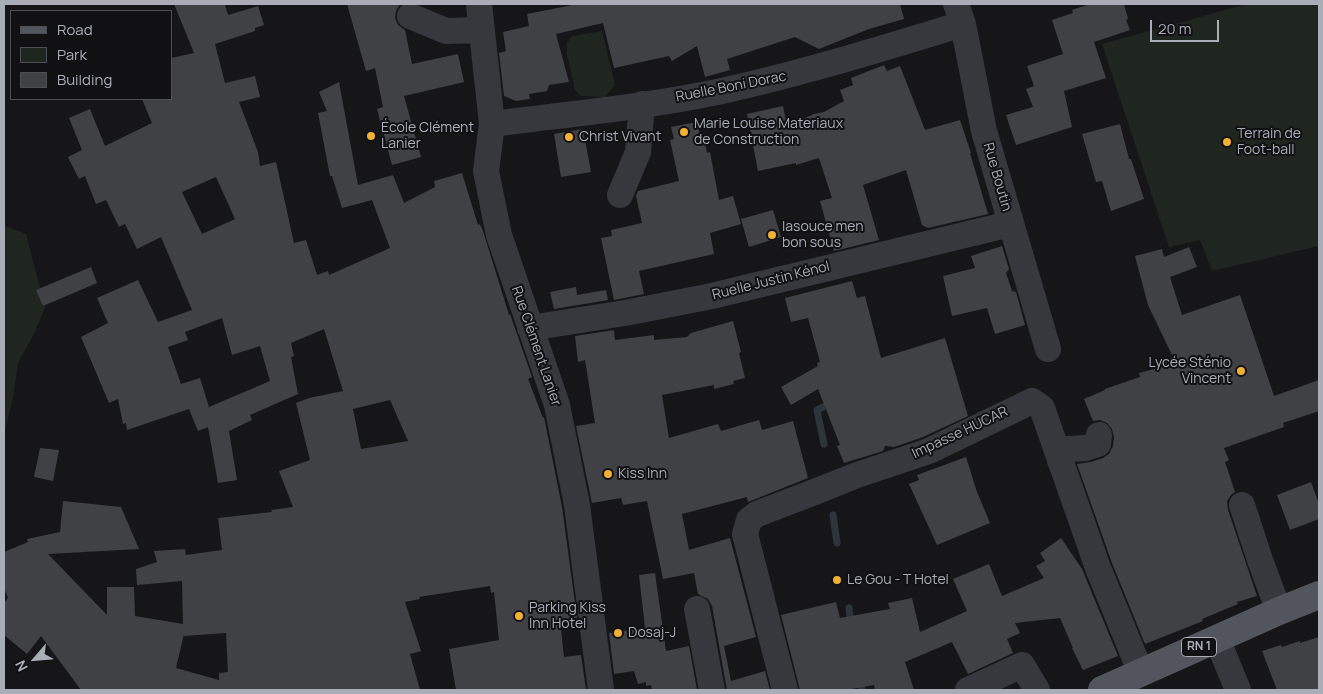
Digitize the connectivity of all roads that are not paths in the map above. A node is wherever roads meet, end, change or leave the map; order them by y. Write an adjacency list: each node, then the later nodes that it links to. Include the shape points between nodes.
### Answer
1 (480, 4): 4 (street, Rue Clément Lanier)
2 (960, 14): 5 (street, Ruelle Boni Dorac, via 802,73 720,92); 8 (street, Rue Boutin, via 984,131)
3 (410, 16): 4 (street, via 446,31)
4 (481, 30): 6 (street, Rue Clément Lanier)
5 (642, 104): 6 (street, Ruelle Boni Dorac); 7 (street, via 638,152)
6 (492, 124): 9 (street, Rue Clément Lanier, via 486,171 499,235)
7 (620, 195)
8 (1010, 224): 9 (street, Ruelle Justin Kénol, via 712,296); 10 (street, Rue Boutin)
9 (530, 328): 19 (street, Rue Clément Lanier, via 557,405 567,451)
10 (1048, 349)
11 (1099, 435): 12 (street, via 1098,444 1068,449)
12 (1060, 461): 18 (street, Impasse HUCAR, via 1098,568); 21 (street, Impasse HUCAR, via 1042,408 1032,401 929,451 857,475 749,520 745,534)
13 (1242, 506): 16 (street)
14 (1319, 595): 16 (main road, RN 1)
15 (697, 609): 20 (street)
16 (1279, 611): 17 (main road, RN 1)
17 (1217, 639): 18 (main road, RN 1); 25 (street)
18 (1141, 673): 24 (main road, RN 1)
19 (601, 690)
20 (712, 690)
21 (785, 690)
22 (968, 690): 23 (street, via 1022,665)
23 (1037, 690)
24 (1102, 690)
25 (1238, 690)

